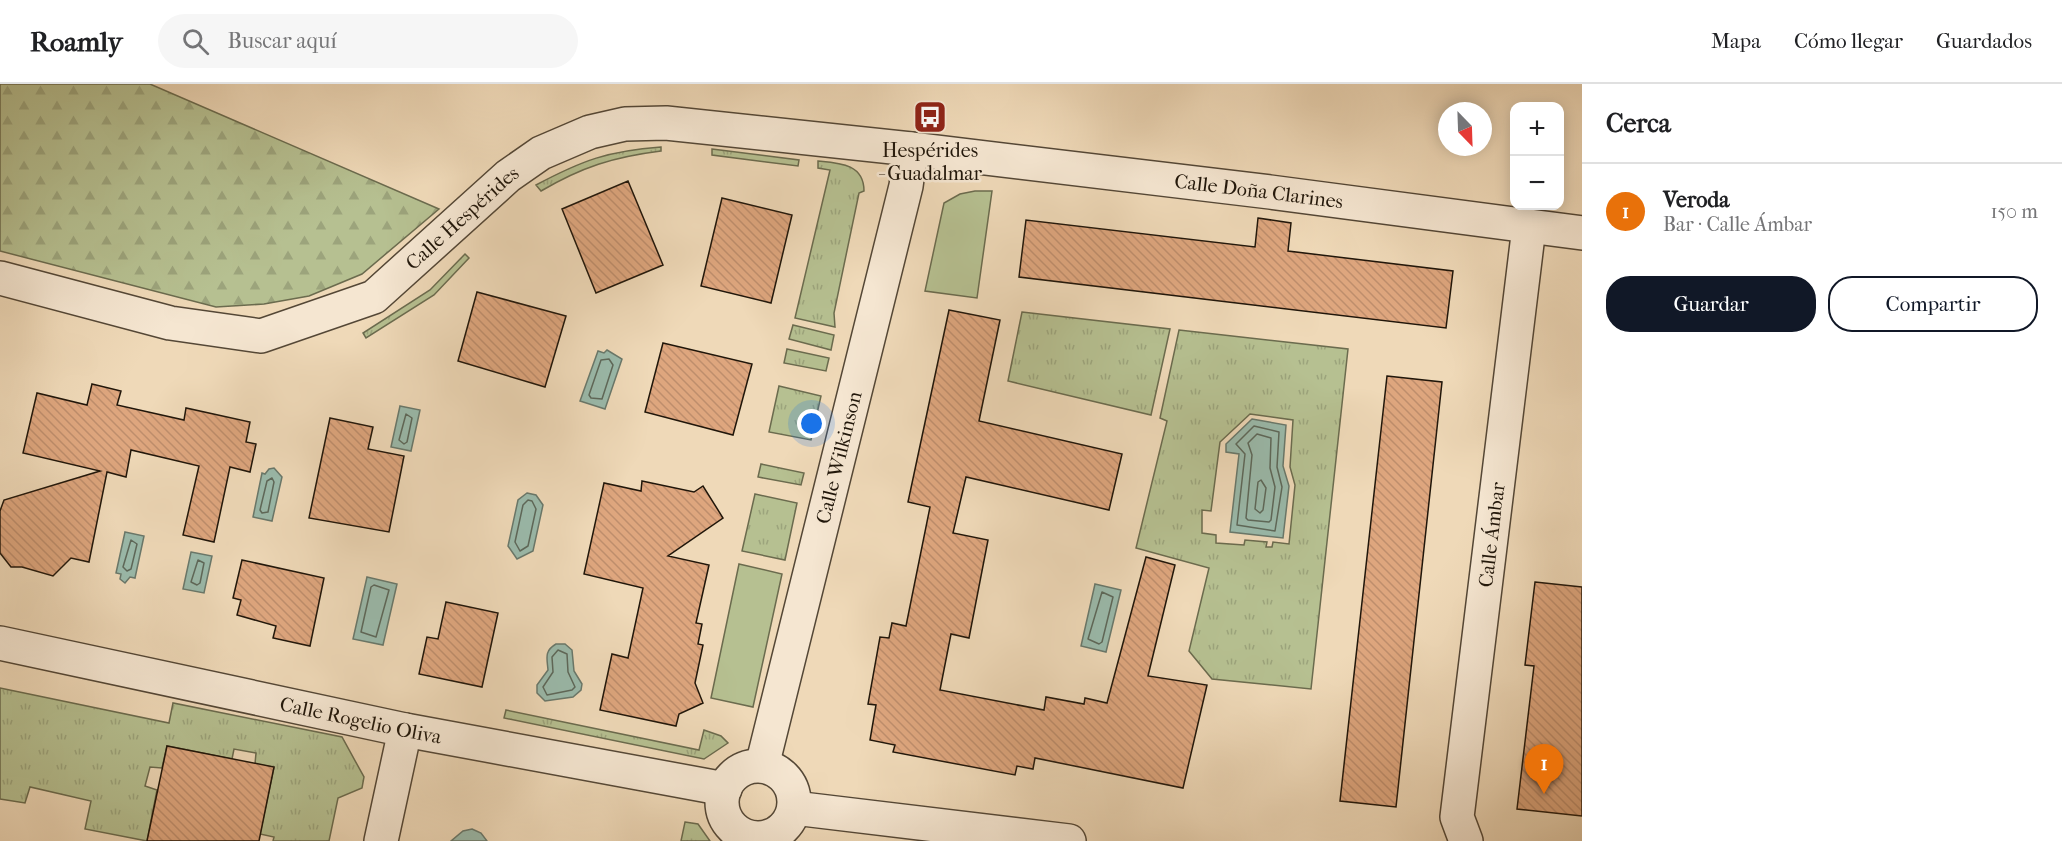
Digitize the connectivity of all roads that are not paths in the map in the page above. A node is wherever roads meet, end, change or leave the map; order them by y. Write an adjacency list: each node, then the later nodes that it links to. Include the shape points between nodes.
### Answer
1 (924, 150): 2 (street, Calle Doña Clarines); 4 (street, Calle Hespérides, via 666,123 625,124 590,132 541,153 508,176 374,297 261,336 170,323); 7 (street, Calle Wilkinson, via 906,186)
2 (1529, 227): 3 (street, Calle Doña Clarines); 13 (street, Calle Ámbar, via 1457,817)
3 (1582, 233)
4 (0, 279)
5 (0, 643): 6 (street, Calle Rogelio Oliva)
6 (405, 730): 8 (street, Calle Rogelio Oliva); 11 (street)
7 (762, 766): 8 (street, via 740,771); 9 (street, via 774,769 790,785)
8 (725, 789): 10 (street, via 723,801 729,823)
9 (794, 808): 10 (street, via 782,829); 12 (street)
10 (748, 839)
11 (381, 841)
12 (1069, 841)
13 (1466, 841)

